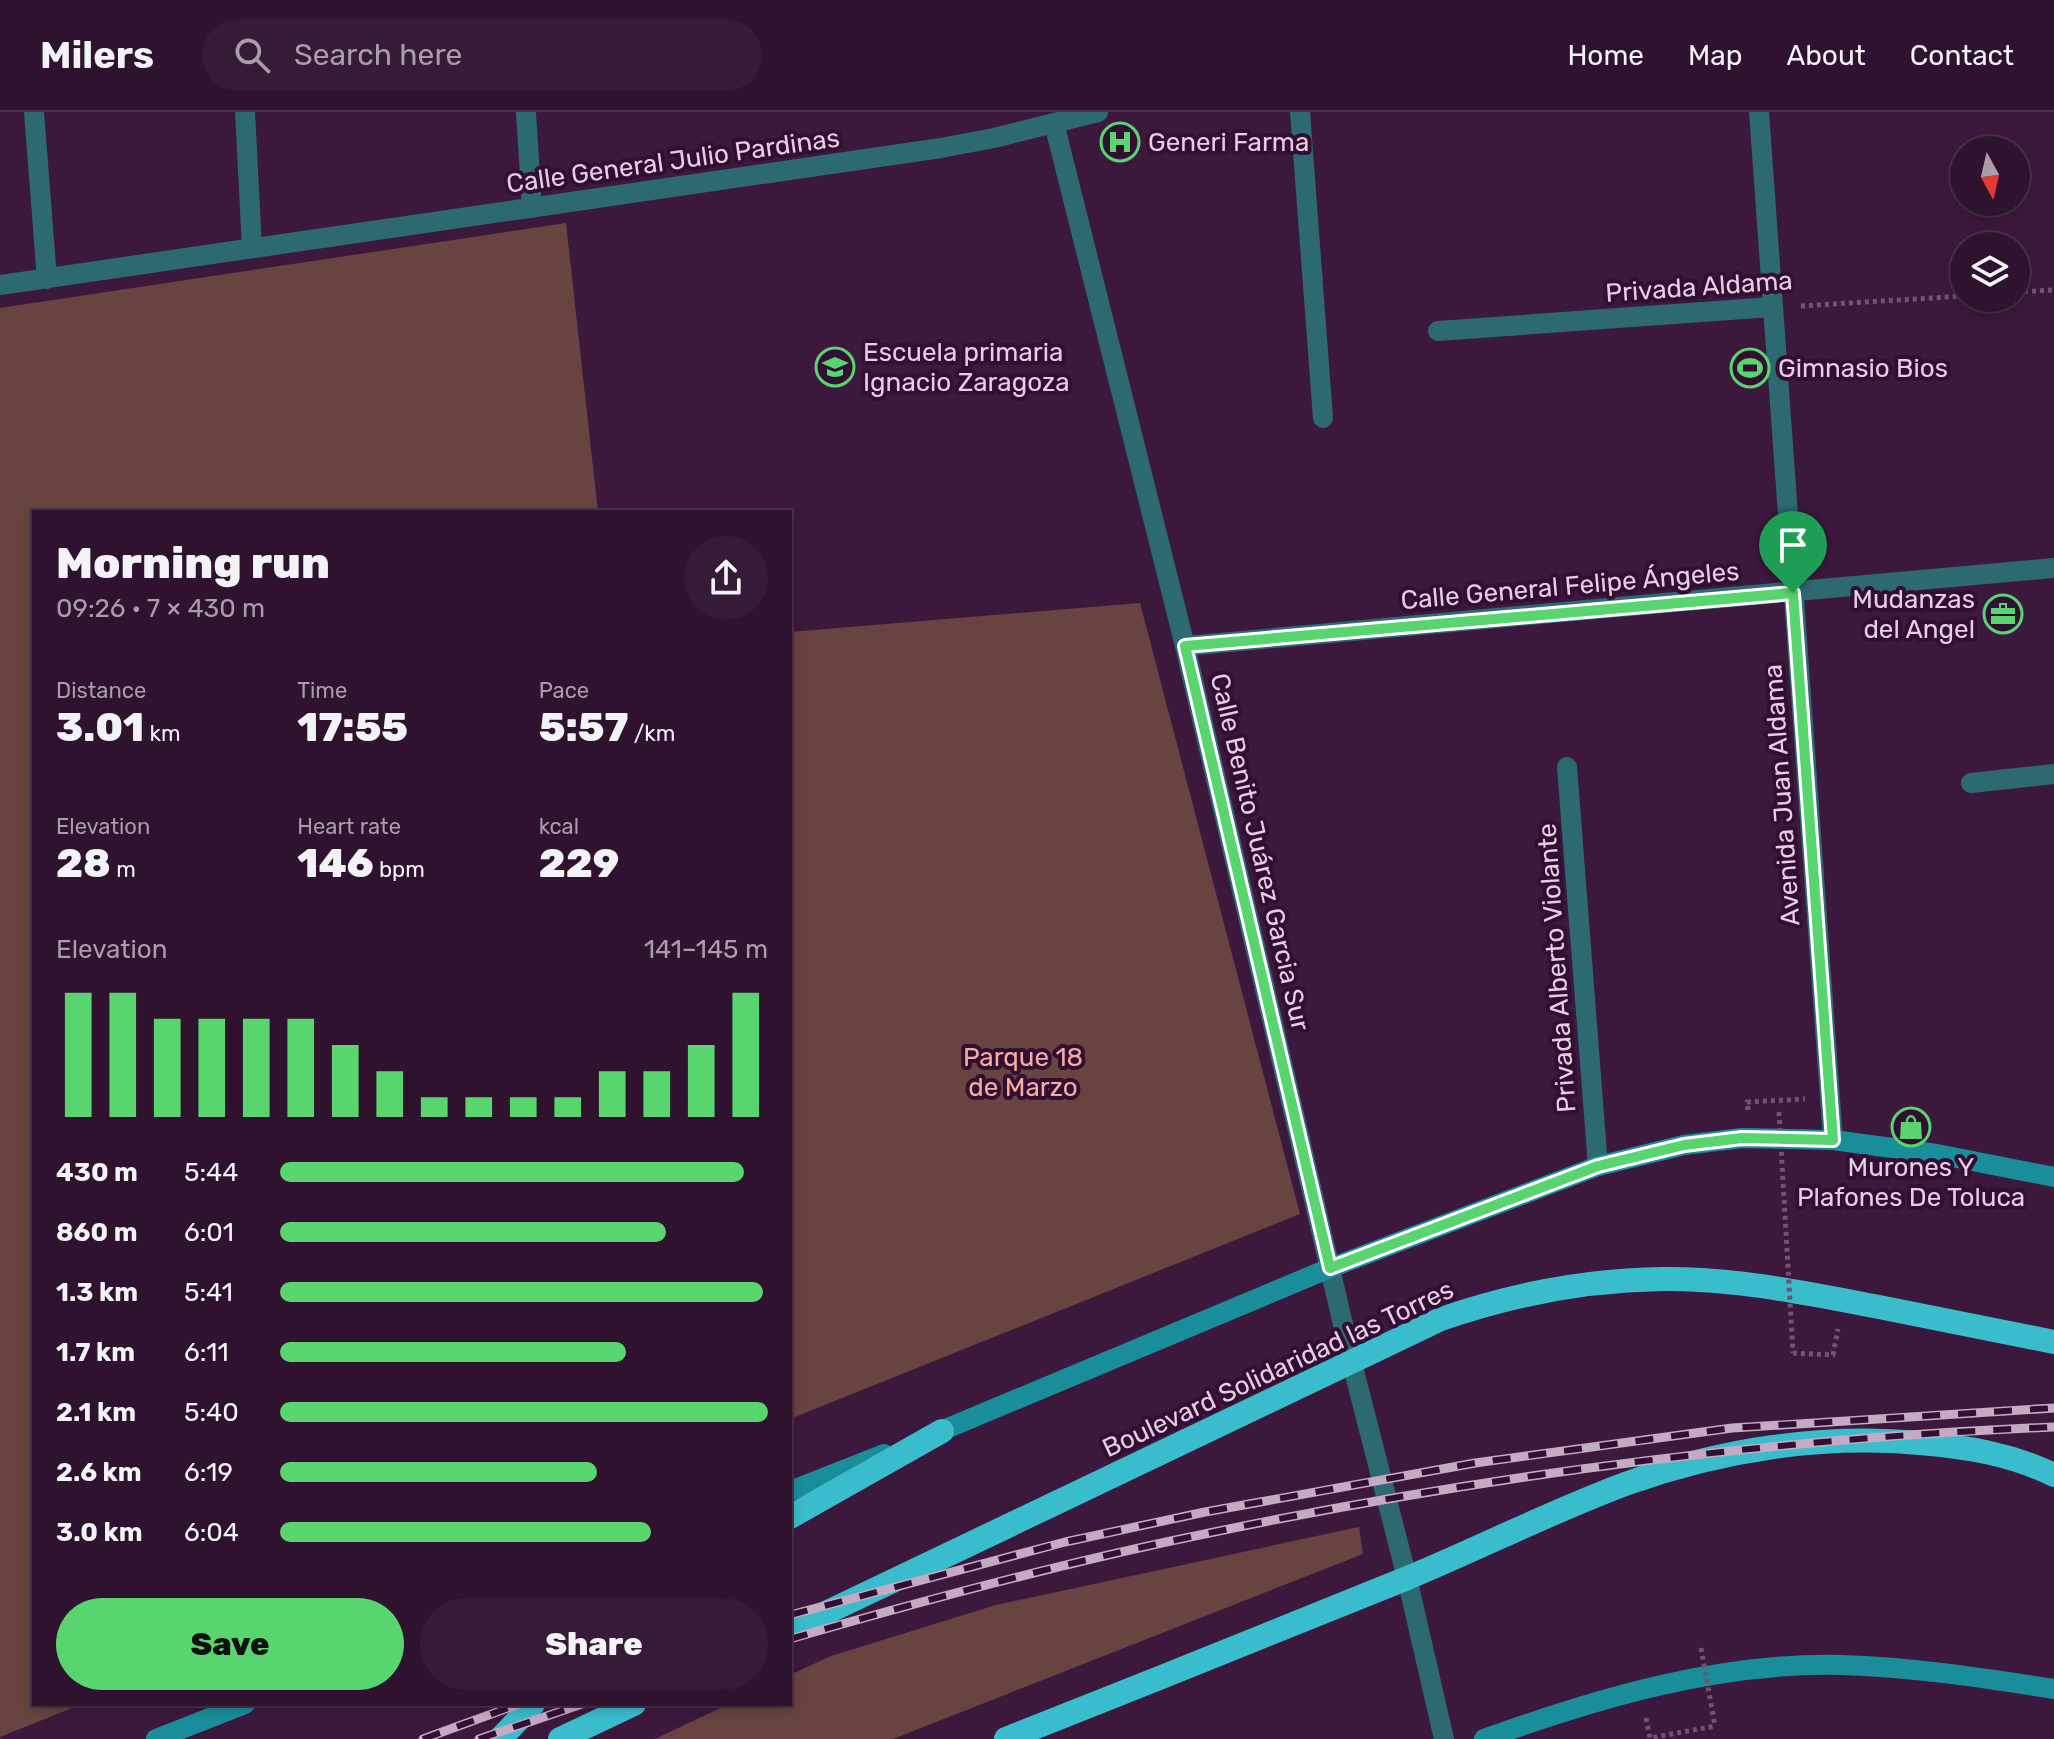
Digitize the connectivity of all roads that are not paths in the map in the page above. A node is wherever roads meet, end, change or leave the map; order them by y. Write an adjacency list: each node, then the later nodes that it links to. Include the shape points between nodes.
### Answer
1 (34, 112): 10 (street)
2 (245, 112): 9 (street)
3 (526, 112): 8 (street)
4 (1098, 112): 7 (street, Calle General Julio Pardinas)
5 (1300, 112): 14 (street)
6 (1759, 112): 12 (street, Avenida Juan Aldama)
7 (1054, 123): 8 (street, Calle General Julio Pardinas, via 941,148); 17 (street, Calle Benito Juárez Garcia Sur)
8 (532, 208): 9 (street, Calle General Julio Pardinas)
9 (252, 248): 10 (street, Calle General Julio Pardinas)
10 (47, 279): 11 (street, Calle General Julio Pardinas)
11 (0, 285)
12 (1772, 307): 13 (street, Privada Aldama); 16 (street, Avenida Juan Aldama)
13 (1438, 331)
14 (1323, 418)
15 (2054, 568): 16 (street, Calle General Felipe Ángeles)
16 (1793, 593): 17 (street, Calle General Felipe Ángeles); 21 (street, Avenida Juan Aldama)
17 (1185, 646): 24 (street, Calle Benito Juárez Garcia Sur)
18 (1567, 767): 22 (street, Privada Alberto Violante)
19 (2054, 774): 20 (street)
20 (1971, 783)
21 (1833, 1140): 22 (main road, via 1742,1138 1684,1145); 23 (main road)
22 (1598, 1166): 24 (main road)
23 (2054, 1177)
24 (1330, 1268): 26 (street, Calle Benito Juárez Garcia Sur); 27 (main road)
25 (2054, 1342): 26 (highway, Boulevard Solidaridad las Torres, via 1844,1300 1736,1283 1664,1279 1548,1289 1493,1301 1441,1319)
26 (1352, 1363): 31 (street, Calle Benito Juárez Garcia Sur); 32 (highway, Boulevard Solidaridad las Torres)
27 (942, 1431): 29 (main road); 30 (highway)
28 (2054, 1475): 31 (highway, via 1975,1448 1825,1442 1760,1448 1628,1483)
29 (792, 1490)
30 (792, 1516)
31 (1407, 1578): 40 (highway); 41 (street, Calle Benito Juárez Garcia Sur)
32 (792, 1629)
33 (2054, 1689): 42 (main road, via 1855,1666 1761,1669 1641,1689)
34 (240, 1706): 37 (main road)
35 (531, 1706): 38 (highway)
36 (630, 1706): 39 (highway)
37 (156, 1739)
38 (500, 1739)
39 (560, 1739)
40 (1006, 1739)
41 (1444, 1739)
42 (1484, 1739)

